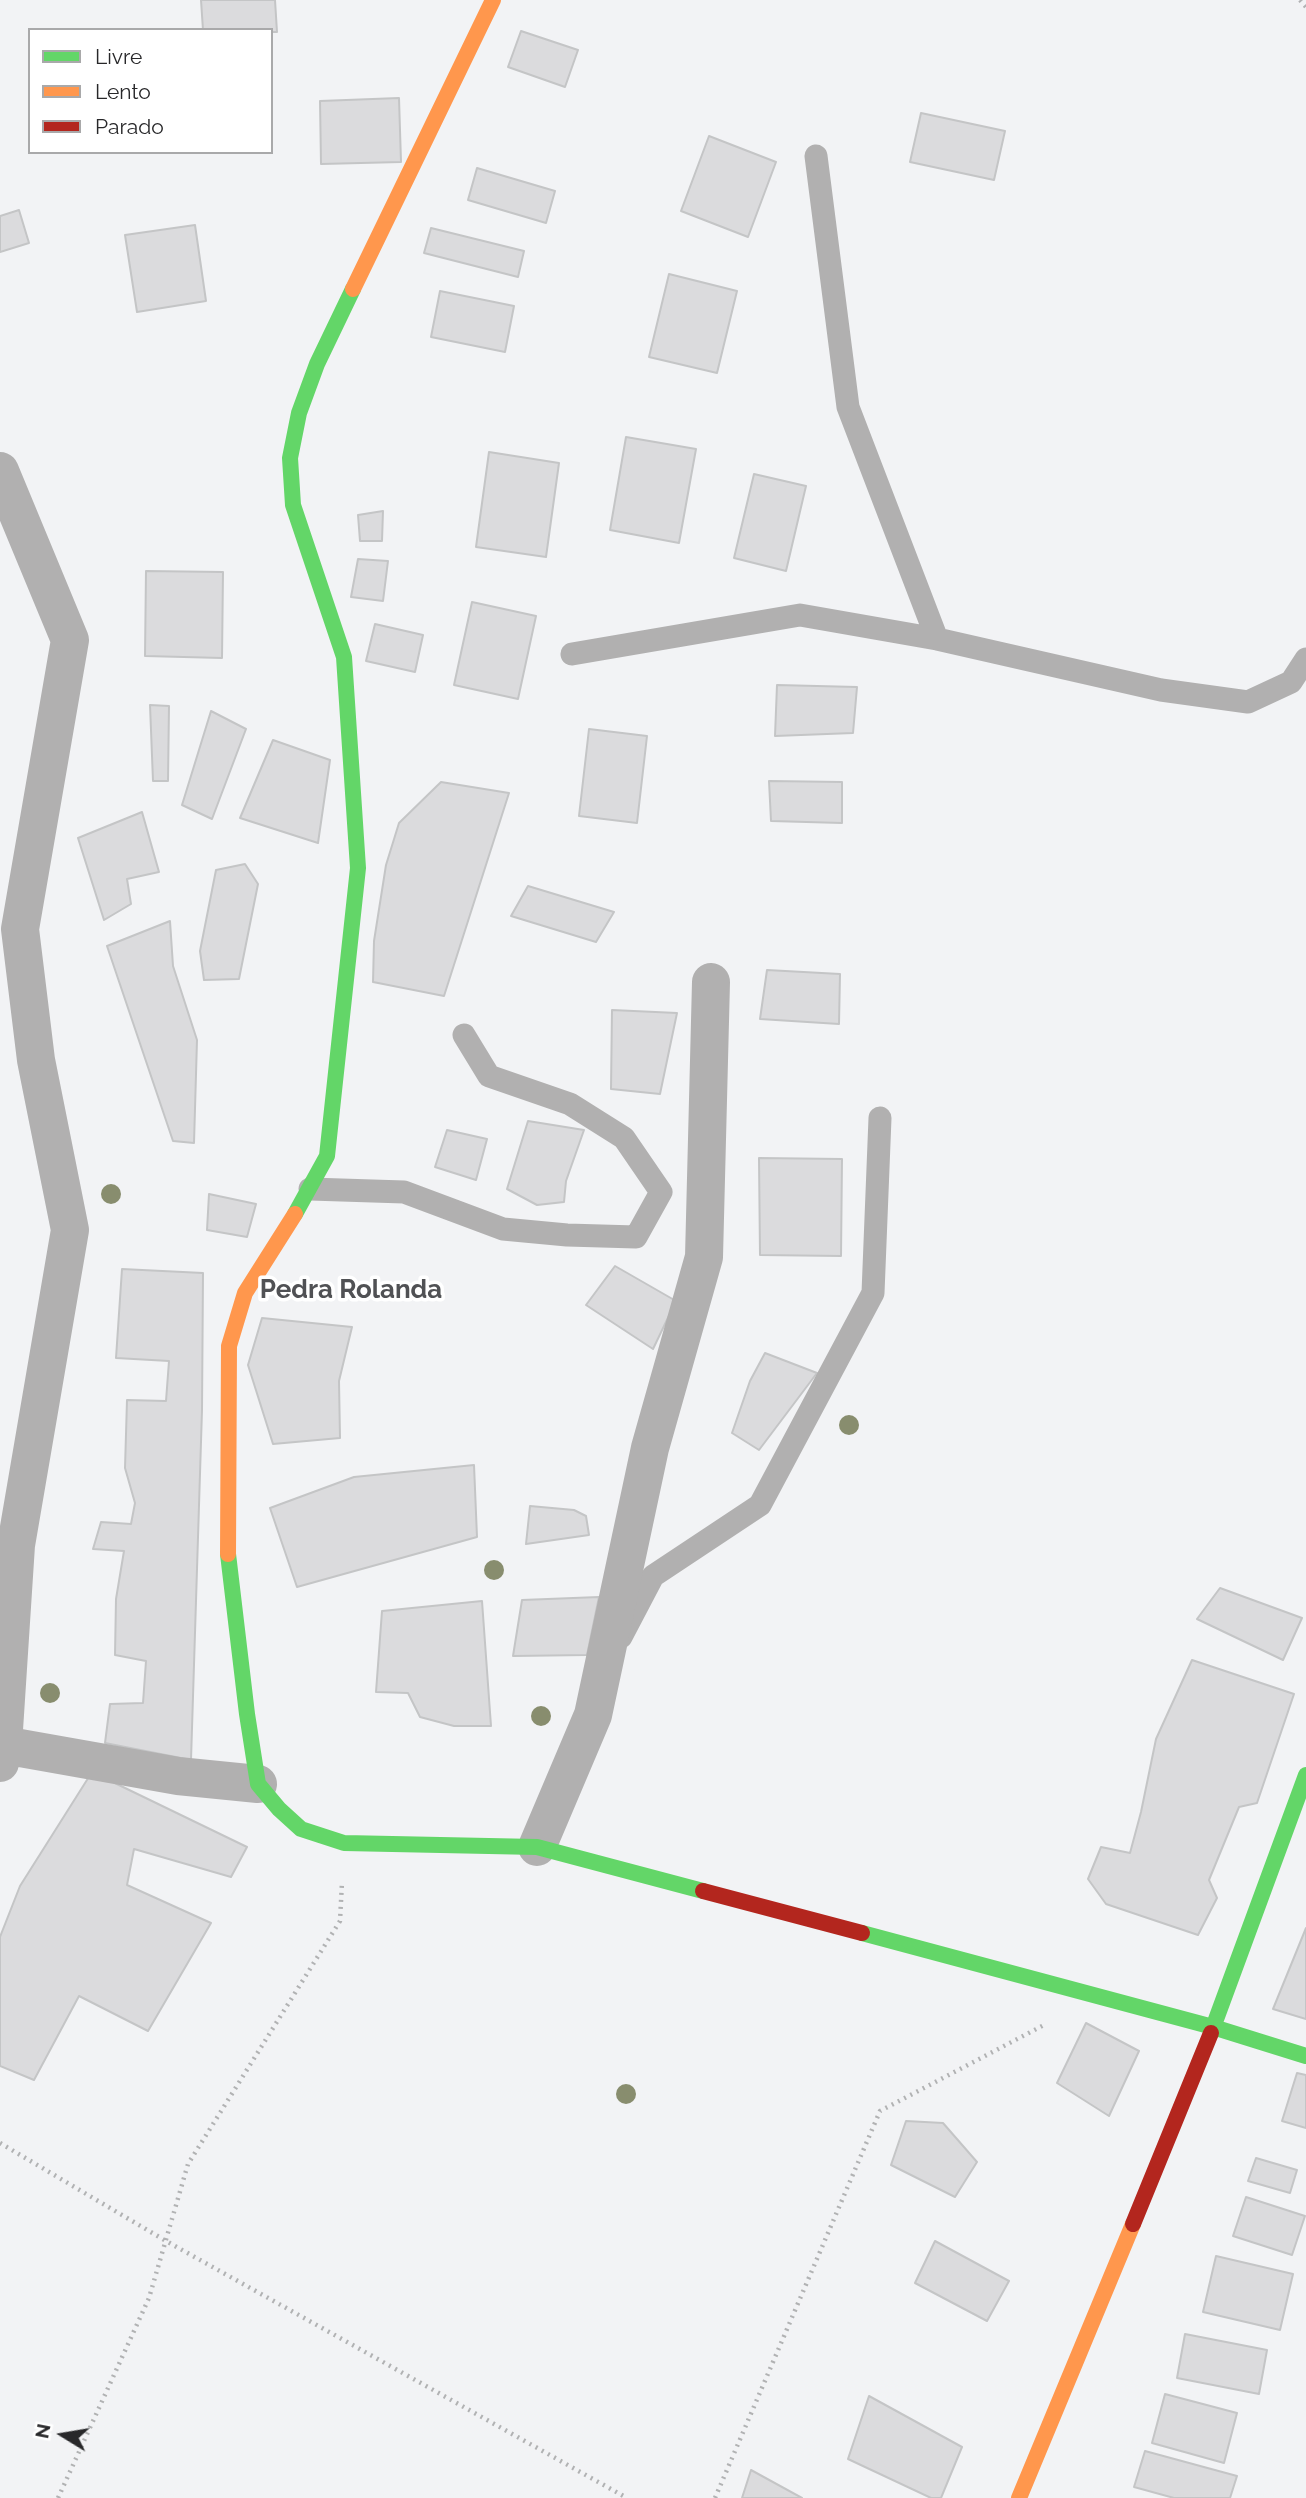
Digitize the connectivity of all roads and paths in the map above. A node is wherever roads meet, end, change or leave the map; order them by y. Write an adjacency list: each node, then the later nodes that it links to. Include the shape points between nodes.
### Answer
1 (493, 0): 12 (street, via 317,364 299,413 290,458 293,505 344,657 358,868 327,1156)
2 (1300, 0): 3 (path)
3 (1306, 7)
4 (816, 156): 6 (lane, via 848,407)
5 (0, 471): 14 (street, via 69,640 20,929 36,1060 70,1230 16,1545)
6 (937, 639): 7 (lane, via 800,615); 8 (lane, via 1161,690 1248,702 1291,682)
7 (572, 653)
8 (1306, 660)
9 (710, 982): 13 (street, via 704,1257 650,1448)
10 (464, 1035): 12 (lane, via 489,1076 569,1104 624,1138 661,1192 636,1237 503,1229 404,1192)
11 (880, 1118): 13 (lane, via 873,1293 760,1505 653,1576)
12 (310, 1189): 16 (street, via 245,1293 229,1346 228,1550)
13 (602, 1674): 18 (street, via 593,1715)
14 (2, 1754): 16 (street)
15 (1306, 1775): 20 (street)
16 (258, 1784): 17 (street, via 301,1829)
17 (344, 1843): 18 (street); 23 (path, via 340,1921 188,2164)
18 (537, 1847): 19 (street)
19 (1097, 1996): 20 (street); 26 (path, via 880,2111)
20 (1213, 2027): 21 (street); 27 (street)
21 (1306, 2056)
22 (0, 2143): 23 (path)
23 (166, 2241): 24 (path, via 149,2298); 25 (path)
24 (58, 2498)
25 (627, 2498)
26 (715, 2498)
27 (1019, 2498)

